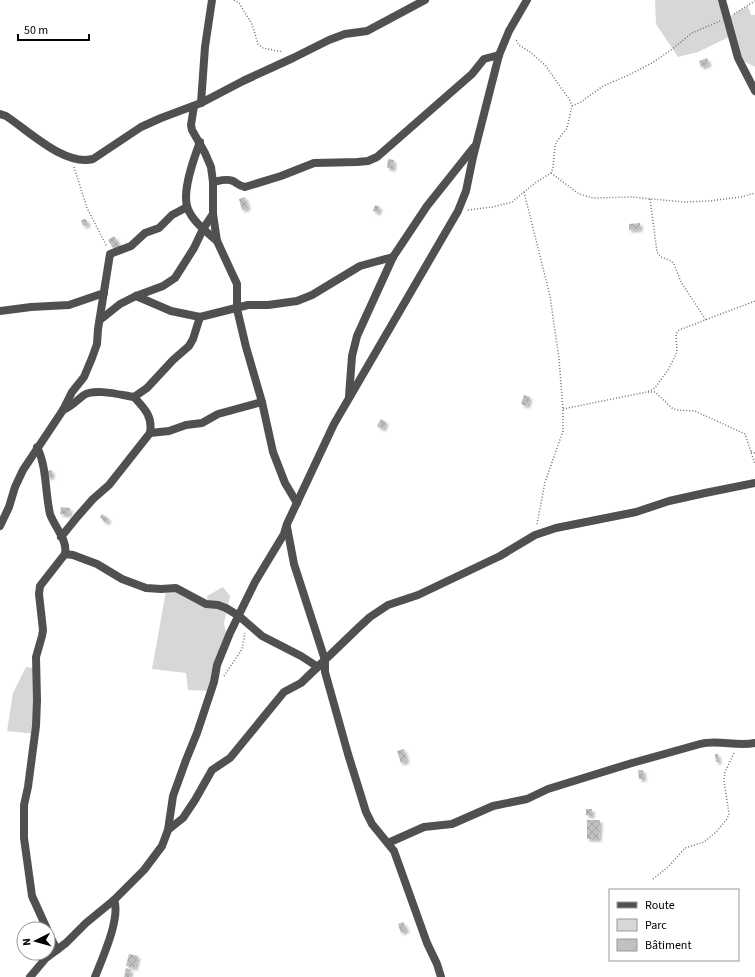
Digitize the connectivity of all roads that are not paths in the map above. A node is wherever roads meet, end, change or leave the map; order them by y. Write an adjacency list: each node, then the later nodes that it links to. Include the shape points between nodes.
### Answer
1 (212, 0): 7 (street)
2 (425, 0): 7 (street, via 367,31 345,34 329,40)
3 (527, 0): 5 (street)
4 (722, 0): 6 (street, via 738,58)
5 (499, 55): 10 (street); 11 (street, via 484,59 472,74 377,157 368,161 314,164 244,187 226,179)
6 (755, 91)
7 (197, 104): 8 (street, via 141,127 93,159 87,160 80,160 47,145); 9 (street, via 191,125)
8 (0, 114)
9 (200, 142): 11 (street, via 209,162); 12 (street, via 189,175)
10 (476, 145): 16 (street, via 427,206); 24 (street, via 466,191 458,211)
11 (213, 182): 13 (street)
12 (187, 207): 14 (street); 17 (street, via 172,214 159,228 145,234 131,246 110,254)
13 (213, 214): 14 (street); 15 (street)
14 (203, 229): 15 (street); 18 (street, via 175,278 163,286)
15 (218, 240): 19 (street, via 237,284)
16 (393, 257): 19 (street, via 360,266 312,295 297,301); 24 (street, via 357,336 352,356)
17 (104, 293): 20 (street, via 69,305); 22 (street)
18 (136, 296): 21 (street, via 171,311); 22 (street, via 120,304)
19 (237, 308): 21 (street); 25 (street)
20 (0, 310)
21 (200, 317): 23 (street, via 189,346 147,388)
22 (100, 320): 26 (street, via 97,344 92,358 84,377 72,392)
23 (134, 397): 26 (street, via 90,393); 27 (street, via 147,411)
24 (349, 398): 30 (street)
25 (262, 402): 27 (street, via 218,414 202,423 169,431); 30 (street, via 273,452 285,483)
26 (63, 410): 28 (street)
27 (150, 432): 33 (street, via 109,485 88,504)
28 (37, 447): 32 (street, via 15,487); 33 (street, via 51,516)
29 (755, 483): 36 (street, via 705,492 636,512 556,528 535,535 500,556 418,595 388,605 370,617)
30 (297, 503): 31 (street)
31 (287, 524): 35 (street); 36 (street, via 294,564)
32 (0, 526)
33 (61, 537): 34 (street)
34 (65, 554): 35 (street, via 98,564 122,579 146,588 176,588 206,604 218,605); 42 (street, via 40,586 38,594 43,630 36,657 36,726 24,805 24,838 32,896)
35 (239, 616): 37 (street, via 262,636); 39 (street, via 217,666 197,733 173,796)
36 (325, 660): 37 (street); 40 (street, via 348,754 366,812 372,824)
37 (318, 667): 39 (street, via 302,683 284,692 230,758 212,770 183,818)
38 (755, 743): 40 (street, via 737,745 705,742 548,789 527,799 493,806 452,824 424,827)
39 (168, 830): 41 (street, via 162,846 144,870)
40 (388, 843): 46 (street, via 400,865)
41 (114, 900): 43 (street); 45 (street, via 116,909 112,929)
42 (43, 921)
43 (57, 950): 44 (street, via 46,958)
44 (30, 977)
45 (95, 977)
46 (441, 977)

